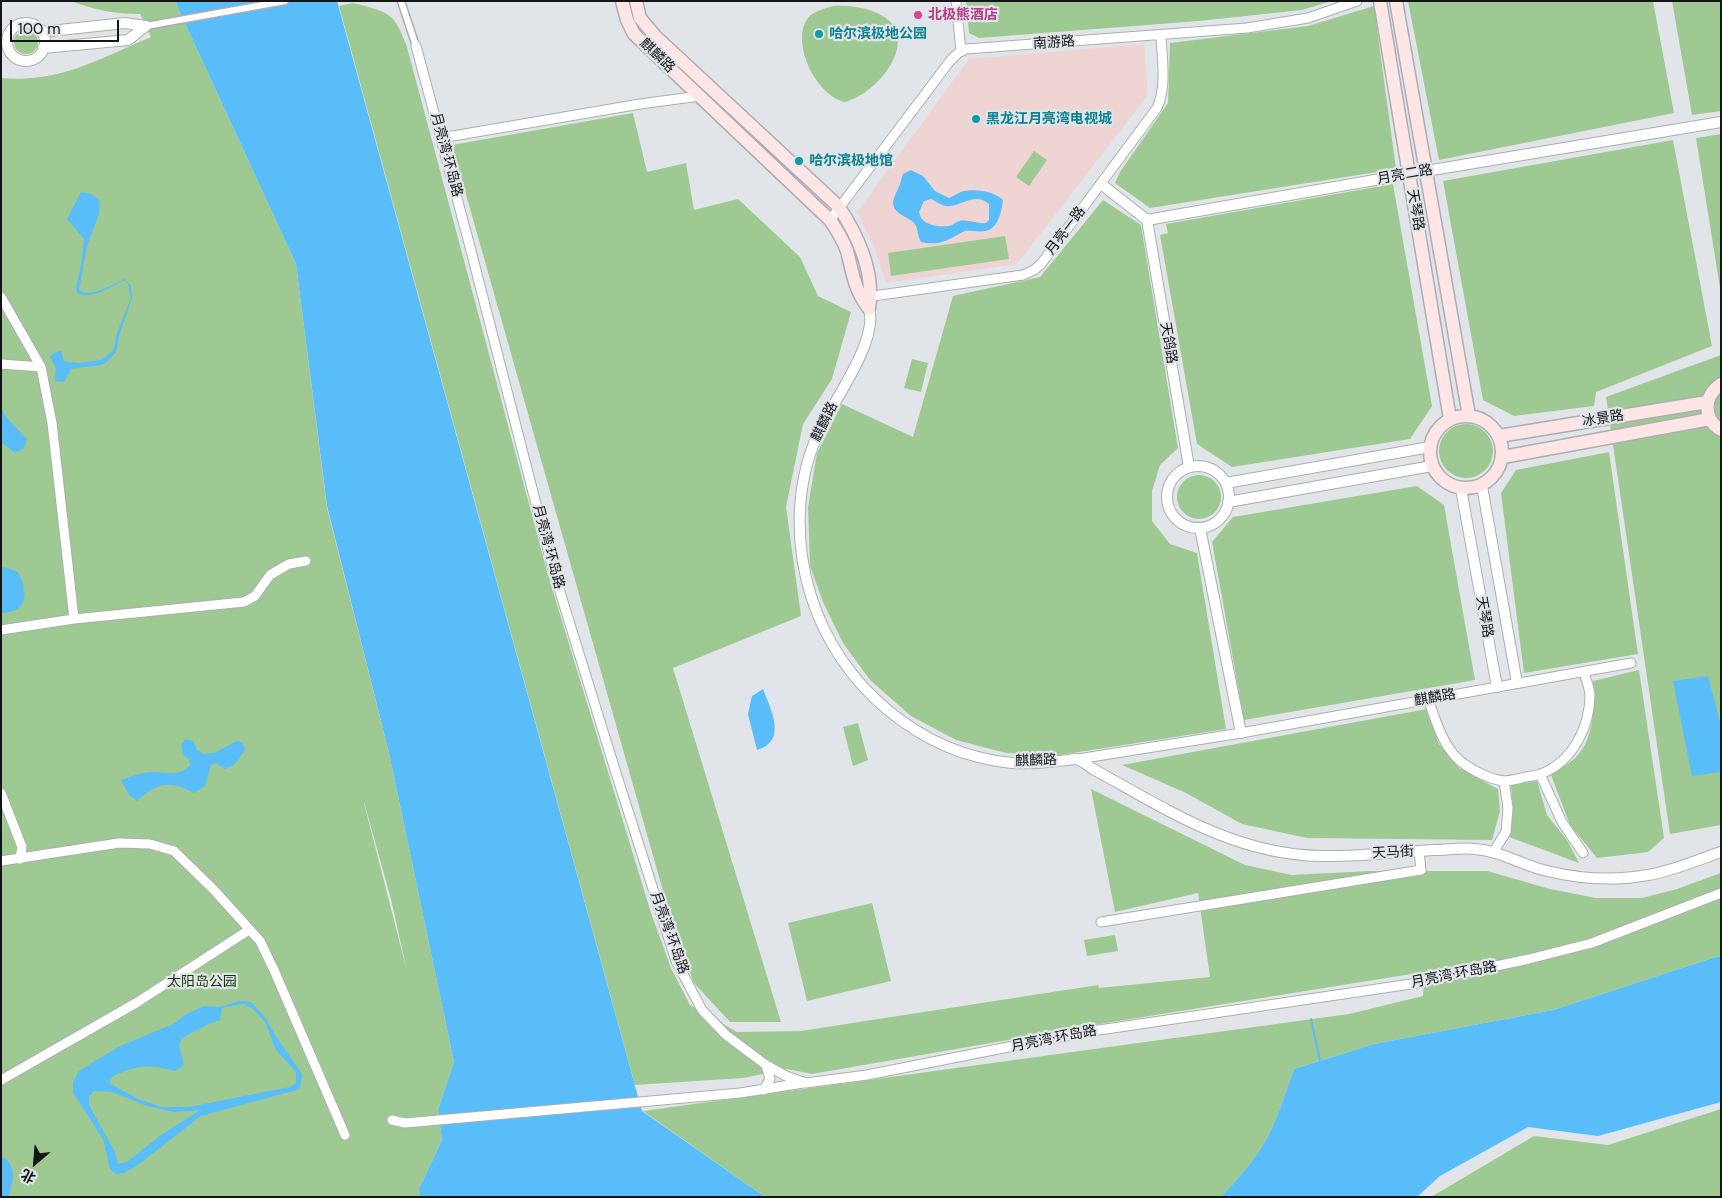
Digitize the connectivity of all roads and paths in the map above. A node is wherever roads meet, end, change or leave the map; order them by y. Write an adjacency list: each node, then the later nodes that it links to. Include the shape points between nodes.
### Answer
1 (285, 1): 9 (street)
2 (401, 1): 13 (street, 月亮湾·环岛路)
3 (622, 1): 17 (main road, 麒麟路, via 626,20 634,34)
4 (636, 1): 23 (main road, 麒麟路, via 640,18 656,38)
5 (956, 1): 15 (street)
6 (1357, 1): 12 (street, 南游路, via 1308,18 1247,28)
7 (1380, 1): 21 (main road, 天琴路)
8 (1396, 1): 20 (main road, 天琴路)
9 (146, 26): 10 (street, via 124,23); 14 (street, via 128,40)
10 (41, 32): 11 (street, via 34,25 25,23); 14 (street)
11 (5, 33): 16 (street)
12 (1161, 36): 15 (street, 南游路); 22 (street, 月亮一路, via 1161,99 1153,115)
13 (416, 46): 19 (street, 月亮湾·环岛路)
14 (43, 48): 16 (street, via 37,57 26,61)
15 (961, 51): 23 (street, via 950,61)
16 (6, 53)
17 (700, 96): 19 (street); 24 (main road, 麒麟路)
18 (1721, 122): 20 (street, 月亮二路)
19 (441, 138): 68 (street, 月亮湾·环岛路, via 552,566 676,961 702,1010 726,1035)
20 (1426, 171): 21 (street, 月亮二路); 32 (main road, 天琴路)
21 (1409, 174): 25 (street, 月亮二路); 33 (main road, 天琴路)
22 (1101, 184): 25 (street); 27 (street, 月亮一路, via 1034,270)
23 (840, 207): 24 (street); 27 (main road, 麒麟路, via 862,254 869,279)
24 (830, 220): 27 (main road, 麒麟路, via 843,241 853,281)
25 (1147, 220): 40 (street, 天鸽路)
26 (1, 297): 29 (street)
27 (867, 301): 55 (street, 麒麟路, via 869,325 862,350 816,438 801,496 803,567 824,627 848,670 872,697 900,720 936,741 996,761 1027,764)
28 (1, 364): 29 (street)
29 (41, 367): 47 (street, via 52,424)
30 (1721, 384): 31 (main road, via 1710,394)
31 (1707, 402): 34 (main road); 36 (main road, 冰景路)
32 (1469, 416): 33 (main road); 36 (main road, via 1482,419)
33 (1450, 419): 37 (main road, via 1440,426)
34 (1710, 419): 35 (main road); 38 (main road, 冰景路)
35 (1721, 430)
36 (1500, 436): 38 (main road)
37 (1430, 447): 39 (main road); 41 (street)
38 (1503, 457): 42 (main road, via 1496,474)
39 (1432, 466): 43 (main road, via 1449,485); 44 (street)
40 (1189, 467): 41 (street, via 1214,470); 45 (street, via 1173,478 1167,497 1173,515 1181,522)
41 (1226, 483): 44 (street)
42 (1482, 486): 43 (main road); 51 (street, 天琴路)
43 (1461, 489): 52 (street, 天琴路)
44 (1228, 502): 45 (street, via 1218,520)
45 (1200, 528): 54 (street)
46 (306, 561): 47 (street, via 290,564 270,574 255,596 244,602)
47 (74, 619): 48 (street)
48 (1, 630)
49 (1631, 664): 50 (street, 麒麟路)
50 (1584, 672): 51 (street, 麒麟路); 56 (street, via 1590,692 1583,732 1565,758)
51 (1517, 683): 52 (street, 麒麟路)
52 (1497, 687): 53 (street, 麒麟路)
53 (1428, 699): 54 (street, 麒麟路); 57 (street, via 1436,723 1456,756 1486,776)
54 (1241, 733): 55 (street, 麒麟路)
55 (1078, 759): 59 (street, 天马街, via 1204,829 1254,847 1282,854 1320,856)
56 (1540, 774): 57 (street); 62 (street, via 1562,822)
57 (1504, 781): 60 (street, via 1508,808 1506,832)
58 (1, 793): 63 (street, via 22,847)
59 (1419, 851): 60 (street, 天马街, via 1473,848); 66 (street, via 1421,870)
60 (1494, 851): 61 (street, 天马街, via 1532,867 1594,879 1650,875)
61 (1721, 852)
62 (1583, 853)
63 (20, 859): 64 (street); 67 (street, via 118,844 150,844 174,851)
64 (1, 862)
65 (1721, 893): 70 (street, 月亮湾·环岛路, via 1592,943 1411,984 1079,1033 867,1075)
66 (1101, 922)
67 (249, 930): 69 (street, via 136,1003); 73 (street, via 260,942 274,970)
68 (766, 1065): 70 (street, 月亮湾·环岛路); 71 (street, via 770,1080)
69 (1, 1080)
70 (806, 1083): 71 (street)
71 (764, 1090): 72 (street, via 405,1122)
72 (392, 1120)
73 (345, 1135)

